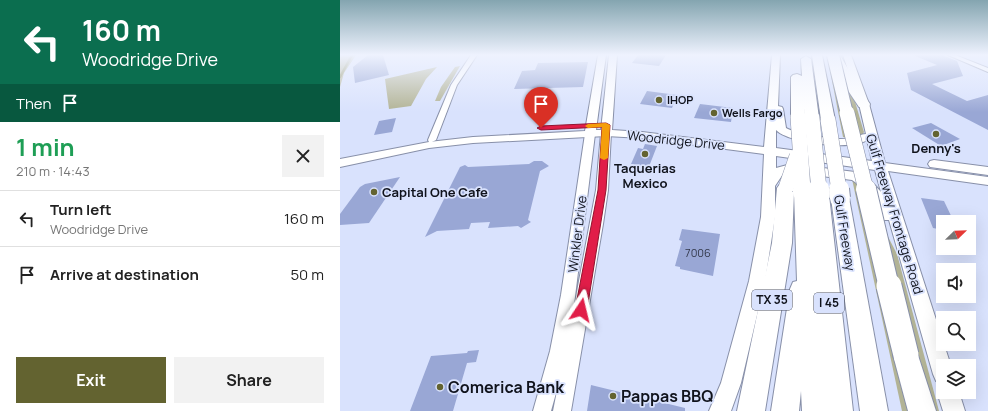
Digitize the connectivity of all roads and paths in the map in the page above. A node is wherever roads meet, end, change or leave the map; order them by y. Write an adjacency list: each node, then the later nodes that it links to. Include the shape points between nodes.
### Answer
1 (461, 74): 19 (street, via 454,85)
2 (599, 74): 12 (main road, Winkler Drive)
3 (611, 74): 11 (main road, Winkler Drive)
4 (775, 74): 13 (main road)
5 (799, 74): 15 (highway, Gulf Freeway / I 45)
6 (806, 74): 15 (highway, Gulf Freeway / I 45)
7 (820, 74): 26 (highway, Gulf Freeway / I 45, bridge, via 828,120)
8 (839, 74): 39 (highway, bridge)
9 (845, 74): 14 (highway)
10 (854, 74): 14 (main road, Gulf Freeway Frontage Road)
11 (611, 80): 12 (main road); 17 (main road, Winkler Drive)
12 (599, 81): 18 (main road, Winkler Drive)
13 (774, 86): 16 (main road, via 777,90 779,124 782,130 791,136 855,142 864,138 865,125); 20 (main road)
14 (864, 104): 16 (main road, Gulf Freeway Frontage Road)
15 (805, 118): 26 (highway, Gulf Freeway / I 45, bridge); 26 (highway, Gulf Freeway / I 45, bridge, via 800,148)
16 (868, 122): 22 (main road, Gulf Freeway Frontage Road)
17 (606, 129): 18 (main road, Woodridge Drive); 20 (main road, Woodridge Drive); 32 (street, Winkler Drive, via 599,210)
18 (590, 130): 19 (main road, Woodridge Drive, via 499,130); 23 (main road, Woodridge Drive, via 429,145); 31 (street, Winkler Drive, via 568,295 558,351)
19 (432, 138): 21 (main road, Woodridge Drive)
20 (770, 146): 22 (main road, Woodridge Drive); 26 (main road)
21 (340, 155)
22 (878, 162): 24 (main road, Woodridge Drive); 25 (main road, Woodridge Drive); 27 (main road, Gulf Freeway Frontage Road)
23 (340, 163)
24 (988, 171)
25 (988, 181)
26 (803, 192): 27 (main road, via 778,171 791,168 854,176 864,180 880,201 890,228); 28 (highway, Gulf Freeway / I 45); 33 (main road, via 768,217 757,281 731,383); 34 (highway, TX 35, via 782,243); 37 (highway, Gulf Freeway / I 45); 38 (highway, Gulf Freeway / I 45)
27 (902, 242): 29 (main road, Gulf Freeway Frontage Road)
28 (806, 244): 35 (highway, TX 35); 36 (highway, Gulf Freeway / I 45)
29 (939, 359)
30 (950, 399): 40 (main road)
31 (542, 411)
32 (562, 411)
33 (720, 411)
34 (751, 411)
35 (786, 411)
36 (816, 411)
37 (839, 411)
38 (874, 411)
39 (922, 411)
40 (954, 411)

